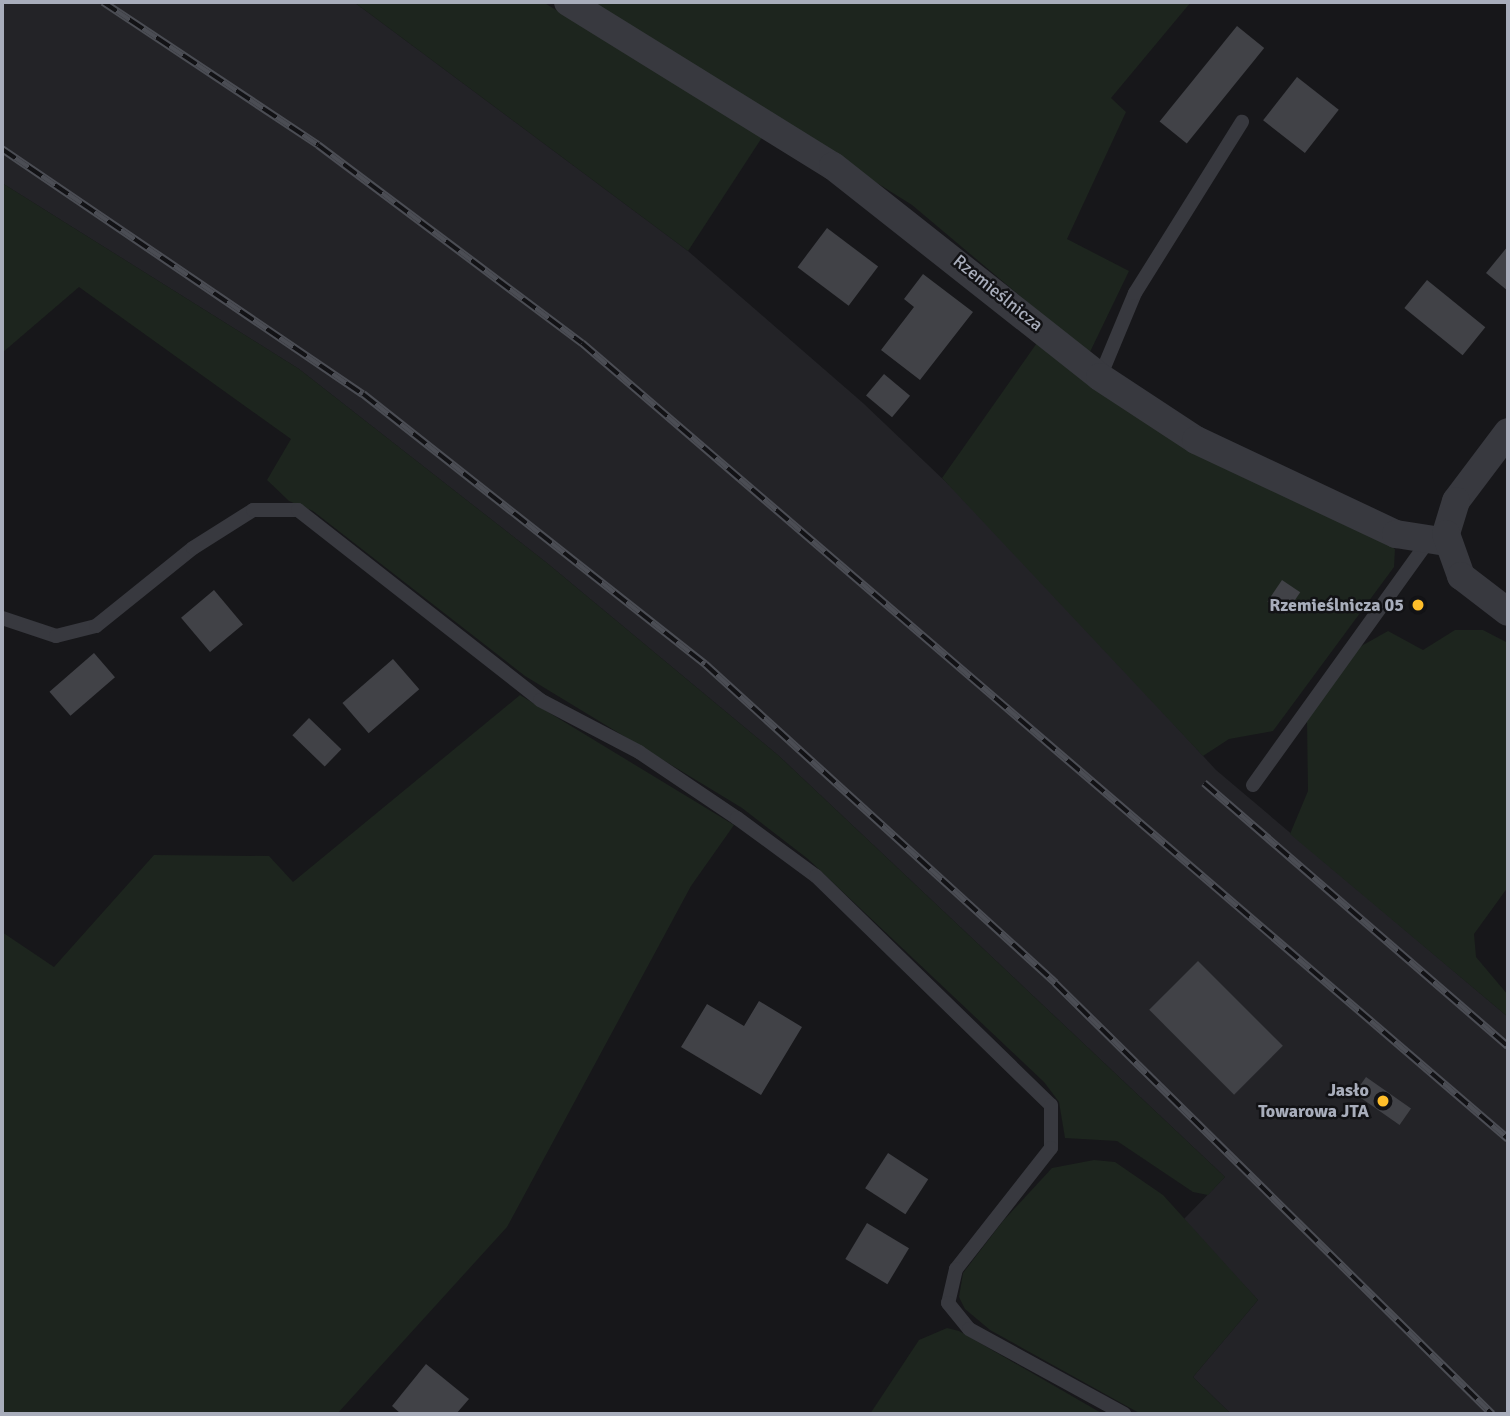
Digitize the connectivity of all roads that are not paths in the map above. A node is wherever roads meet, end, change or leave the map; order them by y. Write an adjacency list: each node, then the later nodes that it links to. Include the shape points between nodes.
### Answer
1 (568, 2): 3 (street, Rzemieślnicza, via 833,166)
2 (1242, 122): 3 (lane, via 1135,293)
3 (1100, 377): 5 (street, Rzemieślnicza, via 1196,440)
4 (1508, 432): 5 (street, via 1456,501)
5 (1440, 544): 6 (street, via 1461,576); 8 (lane)
6 (1508, 612)
7 (2, 618): 9 (lane, via 56,636 96,626 193,548 253,510 298,510 540,700 639,752 748,825 816,876 1051,1105 1051,1148 956,1269 948,1303 969,1329)
8 (1253, 785)
9 (1124, 1414)

